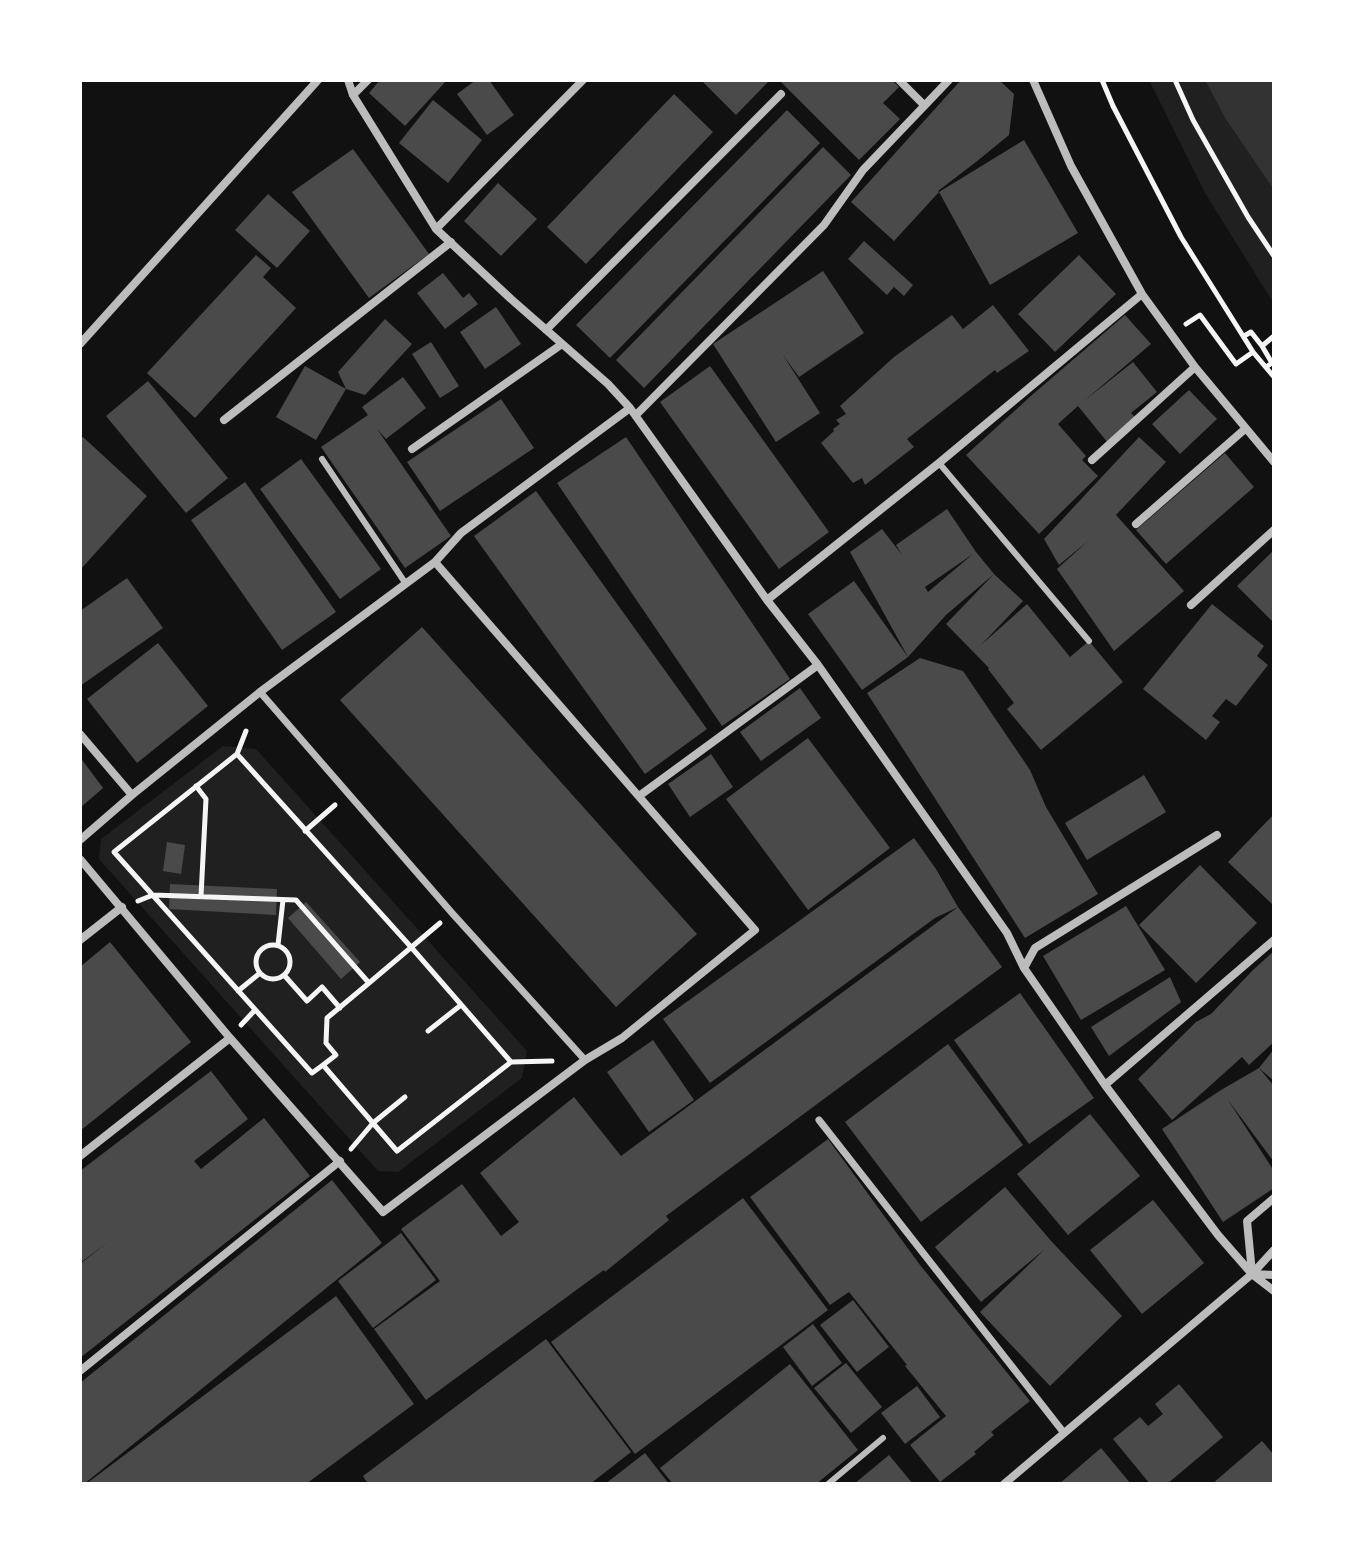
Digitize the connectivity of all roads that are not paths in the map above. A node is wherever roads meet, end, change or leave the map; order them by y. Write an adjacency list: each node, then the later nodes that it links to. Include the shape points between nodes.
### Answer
1 (318, 80): 15 (street)
2 (348, 80): 9 (street)
3 (368, 80): 9 (street)
4 (583, 80): 11 (street)
5 (899, 80): 10 (street)
6 (949, 80): 10 (street)
7 (1033, 80): 13 (street, via 1071,166)
8 (781, 94): 14 (street)
9 (353, 95): 11 (street)
10 (924, 105): 18 (street, via 863,170 824,225)
11 (436, 229): 12 (street)
12 (451, 242): 14 (street); 19 (street)
13 (1142, 294): 17 (street); 25 (street)
14 (546, 330): 16 (street)
15 (80, 344)
16 (562, 344): 18 (street); 21 (street)
17 (1195, 367): 20 (street); 23 (street)
18 (633, 412): 28 (street, via 461,533); 30 (street)
19 (224, 420)
20 (1245, 429): 24 (street); 26 (street)
21 (412, 449)
22 (322, 459): 29 (lane)
23 (1092, 460)
24 (1274, 462)
25 (939, 463): 30 (street); 32 (lane)
26 (1136, 524)
27 (1274, 530): 31 (street)
28 (435, 562): 29 (street); 37 (street)
29 (406, 584): 34 (street)
30 (767, 600): 33 (street)
31 (1191, 605)
32 (1089, 641)
33 (818, 665): 37 (street); 44 (street, via 1007,933)
34 (260, 692): 36 (street); 46 (street)
35 (80, 734): 36 (street)
36 (132, 795): 39 (street)
37 (639, 796): 46 (street, via 755,930 622,1038)
38 (1217, 835): 44 (street, via 1035,948)
39 (80, 840)
40 (80, 859): 41 (street)
41 (122, 907): 42 (street); 45 (street)
42 (80, 940)
43 (1274, 940): 47 (street)
44 (1024, 968): 47 (street)
45 (230, 1038): 49 (street); 50 (street)
46 (585, 1060): 50 (street, via 383,1212)
47 (1105, 1085): 53 (street)
48 (819, 1120): 57 (street)
49 (80, 1156)
50 (340, 1161): 56 (street)
51 (1274, 1198): 53 (street, via 1247,1221)
52 (1274, 1250): 53 (street)
53 (1252, 1274): 54 (street); 55 (street); 57 (street)
54 (1274, 1275)
55 (1274, 1291)
56 (80, 1371)
57 (1064, 1433): 60 (street)
58 (883, 1438): 59 (lane)
59 (828, 1484)
60 (1004, 1484)

